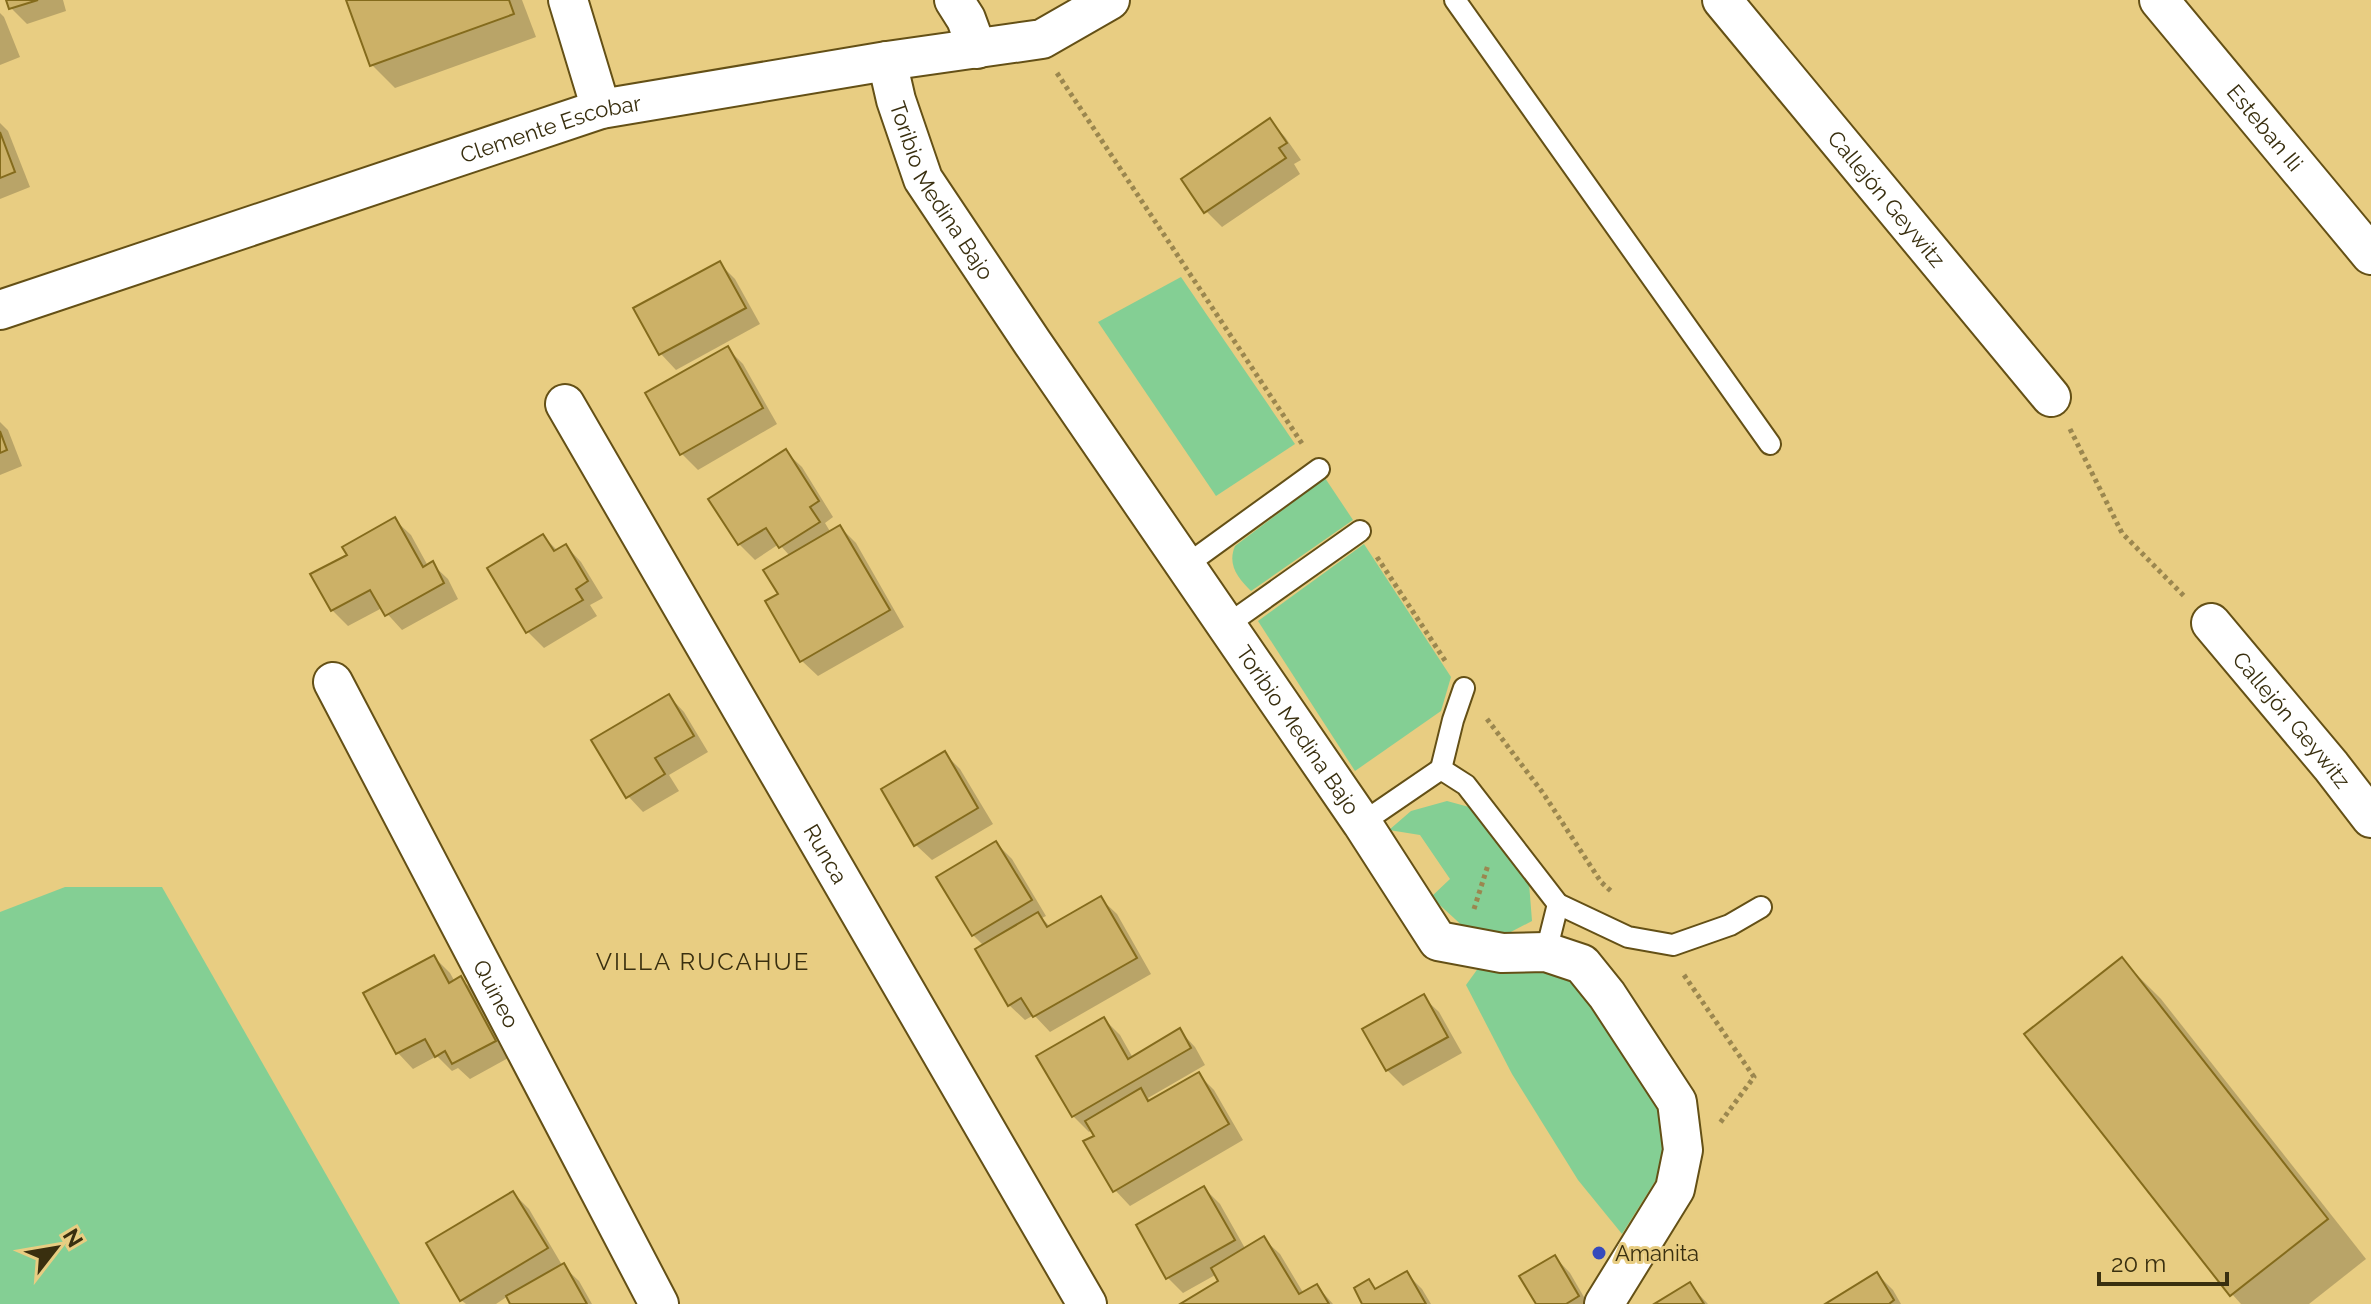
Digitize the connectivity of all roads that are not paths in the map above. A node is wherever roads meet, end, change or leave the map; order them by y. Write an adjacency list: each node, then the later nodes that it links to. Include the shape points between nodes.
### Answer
1 (568, 0): 9 (street)
2 (954, 0): 7 (street)
3 (1110, 0): 7 (street, Clemente Escobar, via 1042,39)
4 (1455, 0): 14 (lane)
5 (1722, 0): 12 (street, Callejón Geywitz)
6 (2159, 0): 10 (street, Esteban Ili)
7 (977, 49): 8 (street, Clemente Escobar)
8 (887, 61): 9 (street, Clemente Escobar); 17 (street, Toribio Medina Bajo, via 923,179)
9 (601, 109): 11 (street, Clemente Escobar)
10 (2371, 255)
11 (0, 310)
12 (2051, 397)
13 (565, 404): 29 (street, Runca)
14 (1770, 444)
15 (1319, 469): 17 (lane)
16 (1360, 531): 19 (lane)
17 (1185, 566): 19 (street, Toribio Medina Bajo)
18 (2211, 623): 23 (street, Callejón Geywitz)
19 (1227, 625): 24 (street, Toribio Medina Bajo)
20 (333, 682): 28 (street, Quineo)
21 (1464, 688): 22 (lane)
22 (1441, 769): 24 (lane); 25 (lane, via 1466,785)
23 (2371, 818)
24 (1362, 823): 27 (street, Toribio Medina Bajo, via 1438,941 1502,953)
25 (1558, 904): 26 (lane, via 1628,937 1673,945 1730,925); 27 (lane)
26 (1761, 907)
27 (1546, 952): 30 (street, Toribio Medina Bajo, via 1582,964 1677,1102 1683,1150 1675,1189)
28 (659, 1304)
29 (1087, 1304)
30 (1604, 1304)

